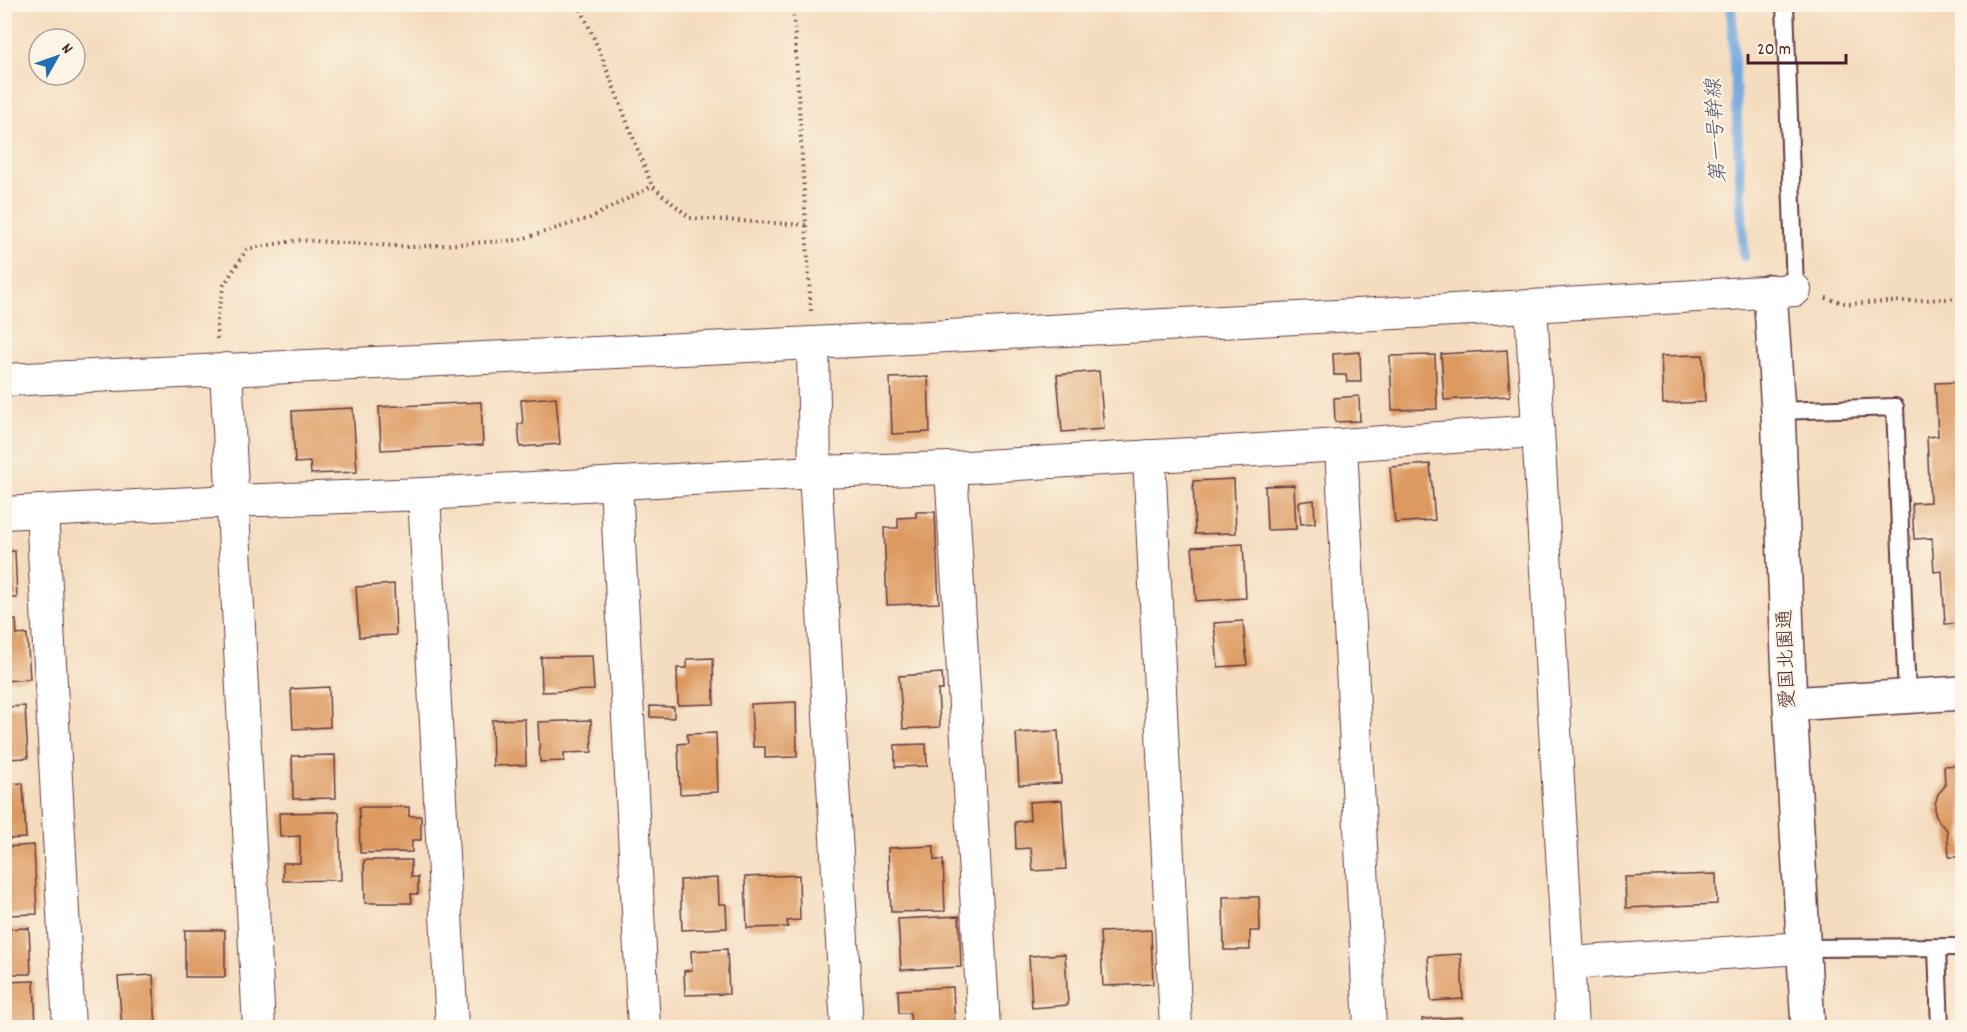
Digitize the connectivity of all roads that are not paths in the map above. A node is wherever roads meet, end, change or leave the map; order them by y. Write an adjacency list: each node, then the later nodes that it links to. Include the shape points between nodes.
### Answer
1 (1785, 4): 2 (lane)
2 (1783, 291): 3 (street); 7 (street, 愛国北園通)
3 (1531, 306): 4 (street); 8 (street)
4 (813, 343): 5 (street); 12 (street)
5 (226, 369): 6 (street); 15 (street)
6 (4, 380)
7 (1778, 411): 19 (lane, via 1895,407); 20 (street, 愛国北園通)
8 (1537, 431): 9 (street); 24 (street)
9 (1341, 445): 10 (street); 32 (street)
10 (1149, 456): 11 (street); 31 (street)
11 (951, 468): 12 (street); 30 (street)
12 (816, 472): 13 (street); 29 (street)
13 (616, 483): 14 (street); 28 (street)
14 (424, 494): 15 (street); 27 (street)
15 (231, 501): 16 (street); 26 (street)
16 (42, 512): 17 (street); 25 (street)
17 (4, 513)
18 (1962, 693): 19 (street)
19 (1907, 697): 20 (street)
20 (1790, 704): 22 (street, 愛国北園通)
21 (1962, 947): 23 (lane)
22 (1803, 948): 23 (lane); 24 (street); 34 (street, 愛国北園通)
23 (1937, 948): 35 (lane)
24 (1569, 963): 33 (street)
25 (69, 1028)
26 (259, 1028)
27 (452, 1028)
28 (644, 1028)
29 (847, 1028)
30 (984, 1028)
31 (1176, 1028)
32 (1370, 1028)
33 (1572, 1028)
34 (1808, 1028)
35 (1940, 1028)

